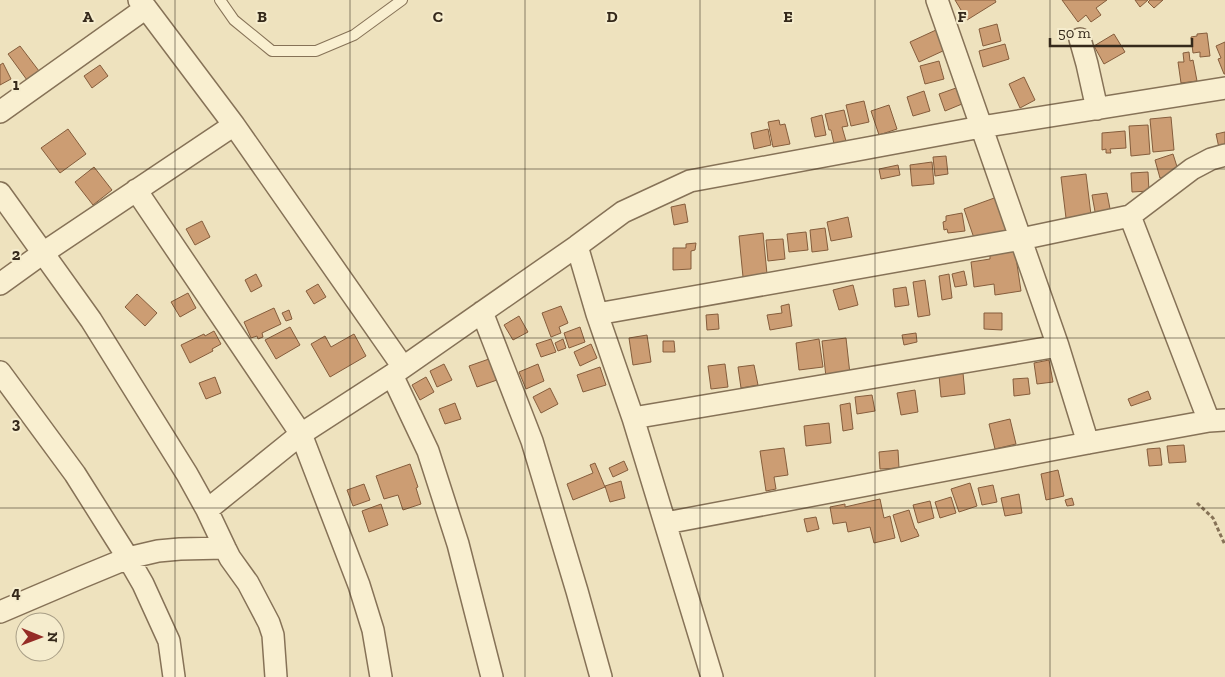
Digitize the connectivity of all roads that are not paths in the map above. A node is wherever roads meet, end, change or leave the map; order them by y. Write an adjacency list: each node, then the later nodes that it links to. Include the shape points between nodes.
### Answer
1 (220, 0): 2 (lane, via 234,20 272,51 316,52 354,35)
2 (402, 0)
3 (937, 0): 10 (street)
4 (143, 4): 8 (street); 9 (street)
5 (1080, 39): 7 (street)
6 (1225, 88): 7 (street)
7 (1097, 109): 10 (street)
8 (0, 112)
9 (234, 125): 12 (street); 22 (street)
10 (981, 127): 15 (street); 16 (street, via 690,181 623,212)
11 (1225, 155): 14 (street, via 1192,169)
12 (136, 190): 17 (street); 26 (street)
13 (0, 194): 17 (street)
14 (1130, 216): 15 (street); 25 (street)
15 (1021, 239): 20 (street); 21 (street)
16 (577, 246): 19 (street); 20 (street)
17 (43, 253): 18 (street); 28 (street, via 90,320)
18 (0, 284)
19 (482, 312): 22 (street); 37 (street, via 532,441)
20 (597, 314): 24 (street)
21 (1058, 346): 24 (street); 27 (street)
22 (398, 371): 26 (street); 36 (street, via 458,544)
23 (0, 372): 31 (street, via 75,474)
24 (633, 418): 29 (street)
25 (1217, 420): 27 (street)
26 (300, 434): 28 (street); 35 (street, via 360,585)
27 (1088, 443): 29 (street)
28 (207, 510): 30 (street)
29 (666, 523): 38 (street)
30 (225, 548): 31 (street, via 158,551); 34 (street, via 269,623 273,634)
31 (128, 558): 32 (street); 33 (street, via 169,641)
32 (0, 612)
33 (174, 677)
34 (276, 677)
35 (382, 677)
36 (492, 677)
37 (601, 677)
38 (712, 677)

